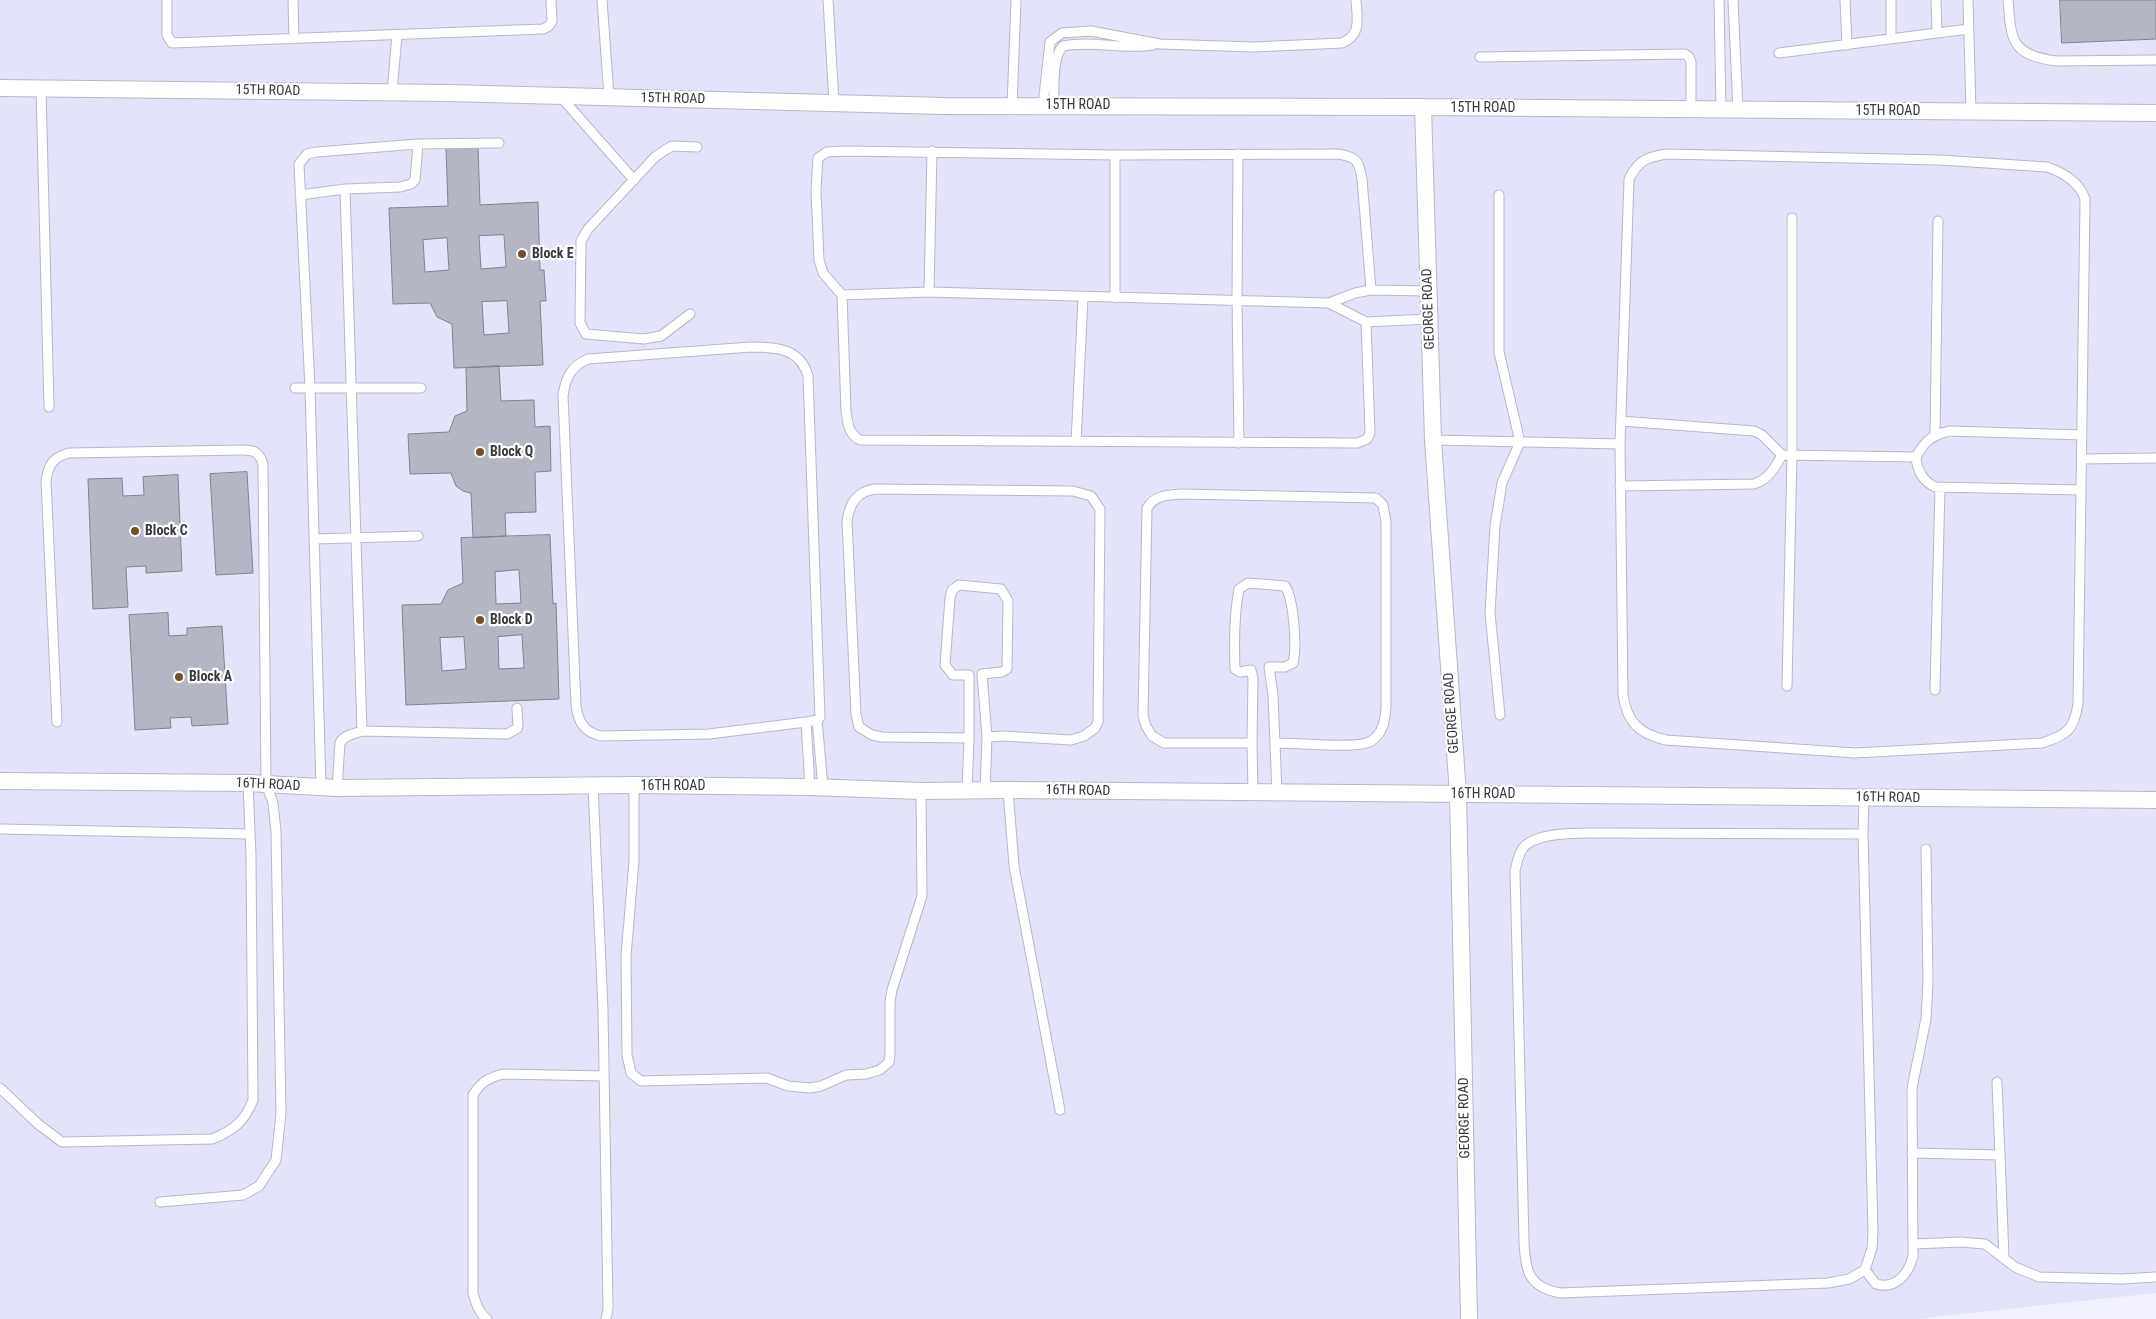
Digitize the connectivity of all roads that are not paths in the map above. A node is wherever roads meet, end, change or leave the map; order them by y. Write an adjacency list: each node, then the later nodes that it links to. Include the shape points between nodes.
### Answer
1 (167, 0): 19 (lane, via 168,35 172,43)
2 (293, 0): 19 (lane)
3 (551, 0): 17 (lane, via 552,21 543,29)
4 (602, 0): 29 (lane)
5 (828, 0): 30 (lane)
6 (1016, 0): 32 (lane)
7 (1356, 0): 20 (lane, via 1356,33 1342,43 1254,46)
8 (1719, 0): 35 (lane)
9 (1733, 0): 36 (lane)
10 (1845, 0): 21 (lane)
11 (1891, 0): 18 (lane)
12 (1936, 0): 16 (lane)
13 (1968, 0): 15 (lane)
14 (2008, 0): 24 (lane, via 2010,29 2015,42 2024,52 2040,59)
15 (1969, 29): 16 (lane); 37 (lane)
16 (1937, 33): 18 (lane)
17 (397, 35): 19 (lane); 27 (lane)
18 (1891, 38): 21 (lane)
19 (294, 39)
20 (1160, 44): 31 (lane, via 1140,47 1063,46 1058,53); 31 (lane, via 1091,31 1067,31 1057,35 1050,42 1047,54)
21 (1847, 45): 22 (lane)
22 (1779, 53)
23 (1480, 57): 34 (lane, via 1684,54 1691,62)
24 (2156, 60)
25 (0, 88): 26 (street, 15TH ROAD)
26 (41, 89): 27 (street, 15TH ROAD); 66 (lane)
27 (392, 93): 28 (street, 15TH ROAD)
28 (560, 96): 29 (street, 15TH ROAD); 45 (lane)
29 (609, 97): 30 (street, 15TH ROAD)
30 (834, 103): 32 (street, 15TH ROAD)
31 (1049, 105): 32 (street, 15TH ROAD); 33 (street, 15TH ROAD)
32 (1012, 106)
33 (1423, 107): 34 (street, 15TH ROAD); 52 (street, GEORGE ROAD)
34 (1691, 109): 35 (street, 15TH ROAD)
35 (1721, 110): 36 (street, 15TH ROAD)
36 (1738, 110): 37 (street, 15TH ROAD)
37 (1971, 112): 38 (street, 15TH ROAD)
38 (2156, 113)
39 (499, 143): 40 (lane)
40 (418, 144): 46 (lane, via 412,184); 47 (lane, via 310,153 298,164)
41 (697, 147): 45 (lane, via 672,146)
42 (932, 151): 44 (lane); 53 (lane); 54 (lane, via 826,152 818,158 819,260 823,272)
43 (1238, 154): 44 (lane); 51 (lane, via 1338,154 1352,156 1357,161 1362,179); 57 (lane)
44 (1115, 155): 56 (lane)
45 (634, 180): 59 (lane, via 588,229 582,241 580,324 586,334 644,340 661,336)
46 (345, 189): 47 (lane); 64 (lane)
47 (300, 195): 63 (lane)
48 (1499, 195): 72 (lane, via 1499,352)
49 (1792, 218): 76 (lane)
50 (1938, 221): 68 (lane)
51 (1371, 290): 52 (lane); 58 (lane)
52 (1428, 291): 60 (street, GEORGE ROAD)
53 (929, 292): 54 (lane); 55 (lane)
54 (842, 295): 71 (lane, via 846,411 853,436 860,440)
55 (1083, 298): 56 (lane); 71 (lane)
56 (1115, 298): 57 (lane)
57 (1237, 300): 58 (lane); 73 (lane)
58 (1328, 303): 61 (lane)
59 (690, 314)
60 (1429, 319): 61 (lane); 70 (street, GEORGE ROAD)
61 (1366, 322): 73 (lane, via 1371,420 1367,439 1358,444)
62 (295, 388): 63 (lane)
63 (310, 388): 64 (lane); 85 (lane)
64 (352, 388): 65 (lane); 84 (lane)
65 (422, 388)
66 (49, 407)
67 (1621, 421): 69 (lane, via 1628,179 1636,166 1646,158 1666,154 1940,160 2048,167 2060,171 2082,190 2085,199); 74 (lane); 75 (lane, via 1754,431)
68 (1935, 434): 69 (lane, via 1950,431); 77 (lane)
69 (2082, 435): 79 (lane)
70 (1433, 440): 72 (lane); 115 (street, GEORGE ROAD)
71 (1076, 442): 73 (lane)
72 (1520, 442): 74 (lane); 93 (lane, via 1502,483 1495,526 1490,613)
73 (1239, 443)
74 (1620, 444): 80 (lane)
75 (1782, 455): 76 (lane); 80 (lane, via 1770,475 1754,484)
76 (1792, 455): 77 (lane); 90 (lane)
77 (1916, 457): 81 (lane, via 1923,479)
78 (2156, 458): 79 (lane)
79 (2082, 459): 82 (lane)
80 (1620, 486): 82 (lane, via 1623,694 1632,722 1642,732 1666,740 1855,753 2042,742 2068,730 2076,720 2078,704)
81 (1940, 488): 82 (lane); 91 (lane)
82 (2082, 490)
83 (418, 536): 84 (lane)
84 (357, 538): 85 (lane); 97 (lane)
85 (315, 539): 108 (lane)
86 (1269, 667): 87 (lane); 87 (lane, via 1285,667 1294,663 1288,591 1278,584 1248,584 1240,589 1237,598 1235,656 1236,669 1240,672); 101 (lane)
87 (1251, 670): 100 (lane, via 1254,690)
88 (982, 674): 89 (lane); 89 (lane, via 1005,672 1007,669 1007,596 1001,588 959,585 952,590 950,598 946,665 953,675); 99 (lane)
89 (969, 675): 98 (lane)
90 (1787, 686)
91 (1935, 690)
92 (517, 708): 97 (lane, via 518,728 507,734)
93 (1500, 715)
94 (817, 720): 96 (lane); 96 (lane, via 820,715 806,368 793,353 773,347 580,363 564,382 562,396 576,705 582,726 594,734 709,734); 107 (lane)
95 (57, 722): 104 (lane, via 46,480 52,461 69,453 252,450 261,456 263,465)
96 (806, 722): 107 (lane)
97 (362, 731): 108 (lane, via 341,740)
98 (969, 738): 99 (lane, via 882,737 859,727 847,521 850,503 864,491 875,488 1073,491 1085,493 1096,501 1100,509 1099,709 1096,728 1071,740); 111 (lane)
99 (987, 738): 112 (lane)
100 (1252, 743): 101 (lane, via 1164,743 1152,736 1146,726 1143,716 1147,508 1158,498 1180,494 1376,498 1383,505 1386,522 1386,707 1383,728 1367,743); 113 (lane)
101 (1275, 743): 114 (lane)
102 (0, 781): 103 (street, 16TH ROAD)
103 (248, 783): 104 (street, 16TH ROAD); 119 (lane)
104 (266, 784): 108 (street, 16TH ROAD); 128 (lane, via 273,803 276,832 280,1114 276,1160 259,1186 243,1195)
105 (634, 785): 106 (street, 16TH ROAD); 107 (street, 16TH ROAD); 110 (lane, via 634,861 626,956 627,1055 631,1073 641,1081 767,1078 788,1086 810,1088 846,1074 874,1072 889,1062 892,990 922,896)
106 (593, 786): 108 (street, 16TH ROAD); 122 (lane)
107 (817, 787): 110 (street, 16TH ROAD)
108 (329, 788)
109 (1008, 790): 112 (street, 16TH ROAD); 113 (street, 16TH ROAD); 125 (lane, via 1014,866)
110 (921, 791): 111 (street, 16TH ROAD)
111 (967, 791): 112 (street, 16TH ROAD)
112 (985, 791)
113 (1253, 793): 114 (street, 16TH ROAD)
114 (1277, 794): 115 (street, 16TH ROAD)
115 (1458, 794): 116 (street, 16TH ROAD); 135 (street, GEORGE ROAD)
116 (1864, 798): 117 (street, 16TH ROAD); 120 (lane)
117 (2156, 800)
118 (0, 828): 119 (lane)
119 (250, 834): 124 (lane, via 253,1100 248,1114 238,1125 229,1133 212,1139 62,1142)
120 (1862, 834): 131 (lane, via 1873,1233); 131 (lane, via 1559,835 1523,847 1515,871 1524,1241 1526,1268 1533,1280 1545,1290 1560,1293 1828,1283 1849,1279)
121 (1926, 849): 126 (lane, via 1928,982 1926,1019 1912,1088)
122 (604, 1076): 133 (lane, via 503,1074 479,1084 473,1095 473,1293 477,1306); 134 (lane)
123 (1998, 1082): 127 (lane)
124 (0, 1088)
125 (1060, 1110)
126 (1912, 1154): 127 (lane); 129 (lane)
127 (2000, 1155): 130 (lane)
128 (160, 1202)
129 (1914, 1244): 130 (lane, via 1975,1242 1992,1248); 131 (lane, via 1908,1270 1897,1282 1876,1284)
130 (2004, 1258): 132 (lane, via 2020,1270 2038,1277)
131 (1865, 1270)
132 (2156, 1277)
133 (487, 1319)
134 (606, 1319)
135 (1469, 1319)

